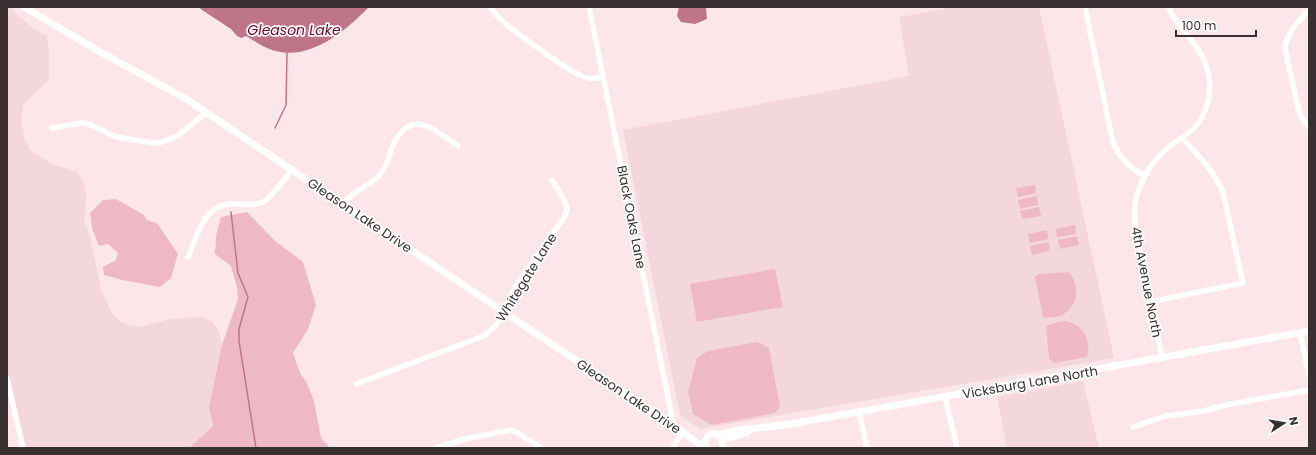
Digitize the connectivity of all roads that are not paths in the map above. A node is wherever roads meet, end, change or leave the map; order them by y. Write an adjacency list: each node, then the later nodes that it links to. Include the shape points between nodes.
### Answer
1 (24, 7): 8 (main road, Gleason Lake Drive, via 183,97)
2 (490, 7): 7 (street, via 518,33 564,66 585,78)
3 (589, 7): 7 (street, Black Oaks Lane)
4 (1085, 7): 14 (street, via 1113,143 1123,160)
5 (1168, 7): 11 (street, 4th Avenue North, via 1203,56 1210,80 1210,92 1202,116 1195,127)
6 (1309, 10): 9 (street, via 1289,32 1285,48 1298,108 1301,117)
7 (603, 77): 29 (street, Black Oaks Lane)
8 (206, 113): 10 (street, via 177,136 154,143 116,137 89,124); 13 (main road, Gleason Lake Drive)
9 (1309, 126)
10 (52, 128)
11 (1182, 138): 14 (street, 4th Avenue North, via 1164,151); 18 (street, via 1218,179 1243,282)
12 (458, 146): 16 (street, via 425,125 406,129 398,135 381,174 351,195)
13 (292, 170): 16 (main road, Gleason Lake Drive); 17 (street, via 262,202 248,205 226,204 207,214)
14 (1144, 176): 18 (street, 4th Avenue North, via 1136,198 1135,221)
15 (552, 180): 19 (street, Whitegate Lane, via 566,203 564,220 554,230 512,294)
16 (343, 204): 19 (main road, Gleason Lake Drive)
17 (188, 257)
18 (1150, 302): 22 (street, 4th Avenue North)
19 (505, 312): 25 (street, Whitegate Lane, via 493,329 481,337); 29 (main road, Gleason Lake Drive)
20 (1309, 331): 21 (main road, Vicksburg Lane North)
21 (1300, 334): 22 (main road, Vicksburg Lane North); 23 (street)
22 (1162, 358): 27 (main road, Vicksburg Lane North)
23 (1309, 375)
24 (7, 378): 36 (street)
25 (356, 384)
26 (1309, 390): 30 (street, via 1166,416)
27 (945, 397): 28 (main road, Vicksburg Lane North); 42 (street)
28 (859, 412): 31 (main road, Vicksburg Lane North); 41 (street)
29 (674, 427): 32 (main road, Gleason Lake Drive)
30 (1133, 427)
31 (751, 429): 33 (main road, Vicksburg Lane North, via 744,428); 35 (main road, Vicksburg Lane North, via 729,438)
32 (686, 434): 34 (main road, Gleason Lake Drive); 39 (street); 40 (main road, Gleason Lake Drive)
33 (719, 434): 34 (main road, Vicksburg Lane North, via 710,434); 35 (main road)
34 (706, 438): 40 (main road)
35 (722, 445)
36 (23, 448)
37 (435, 448): 38 (street, via 511,430)
38 (541, 448)
39 (672, 448)
40 (704, 448)
41 (867, 448)
42 (957, 448)

